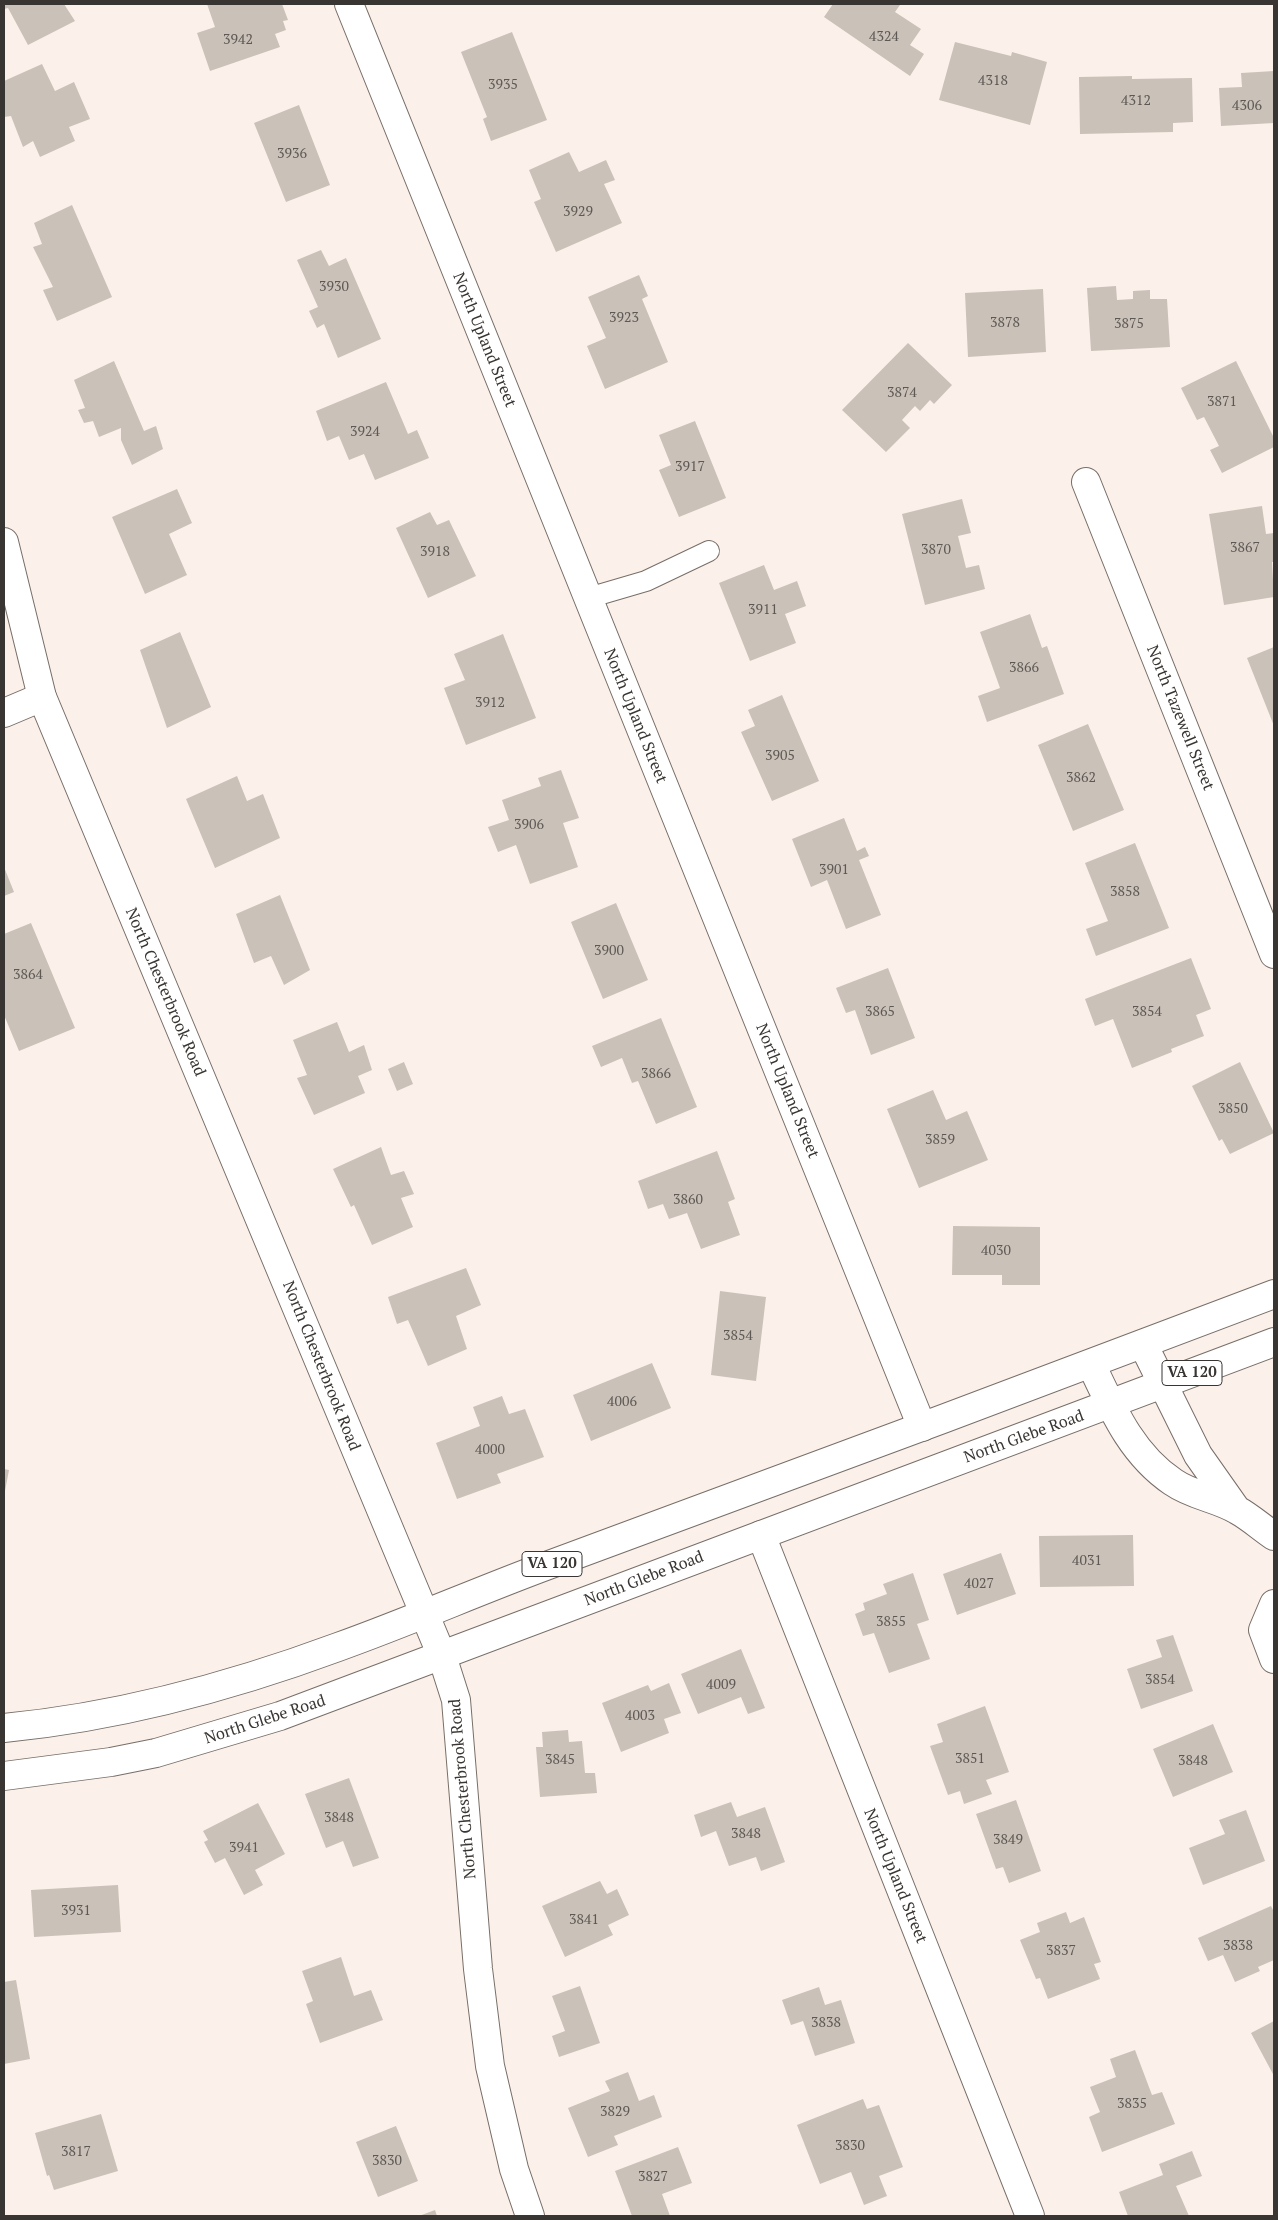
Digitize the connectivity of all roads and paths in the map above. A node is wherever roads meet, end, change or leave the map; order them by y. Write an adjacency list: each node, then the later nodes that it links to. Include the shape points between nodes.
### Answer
1 (349, 4): 5 (street, North Upland Street)
2 (1086, 482): 8 (street, North Tazewell Street)
3 (4, 542): 6 (street, North Chesterbrook Road)
4 (710, 551): 5 (lane, via 646,581)
5 (588, 598): 15 (street, North Upland Street)
6 (42, 698): 7 (street); 20 (street, North Chesterbrook Road)
7 (4, 713)
8 (1274, 954)
9 (1274, 1294): 11 (street, VA 120)
10 (1274, 1342): 13 (street, North Glebe Road / VA 120)
11 (1143, 1344): 12 (street, VA 120); 13 (street)
12 (1091, 1364): 14 (street); 15 (street, VA 120)
13 (1163, 1384): 14 (street, North Glebe Road / VA 120); 16 (street, via 1202,1462)
14 (1110, 1405): 16 (street, via 1132,1443 1158,1470 1190,1492); 17 (street, North Glebe Road / VA 120)
15 (922, 1427): 20 (street, VA 120)
16 (1236, 1509): 18 (street)
17 (761, 1535): 21 (street, North Glebe Road / VA 120); 26 (street, North Upland Street)
18 (1274, 1536)
19 (1274, 1604): 22 (street, via 1263,1630)
20 (424, 1613): 21 (street, North Chesterbrook Road); 23 (street, VA 120, via 278,1668 165,1701 105,1714)
21 (442, 1656): 24 (street, North Glebe Road / VA 120, via 280,1716 204,1740 111,1762); 25 (street, North Chesterbrook Road, via 456,1700 478,1969 490,2066 512,2160)
22 (1274, 1659)
23 (4, 1728)
24 (4, 1776)
25 (530, 2216)
26 (1030, 2216)

